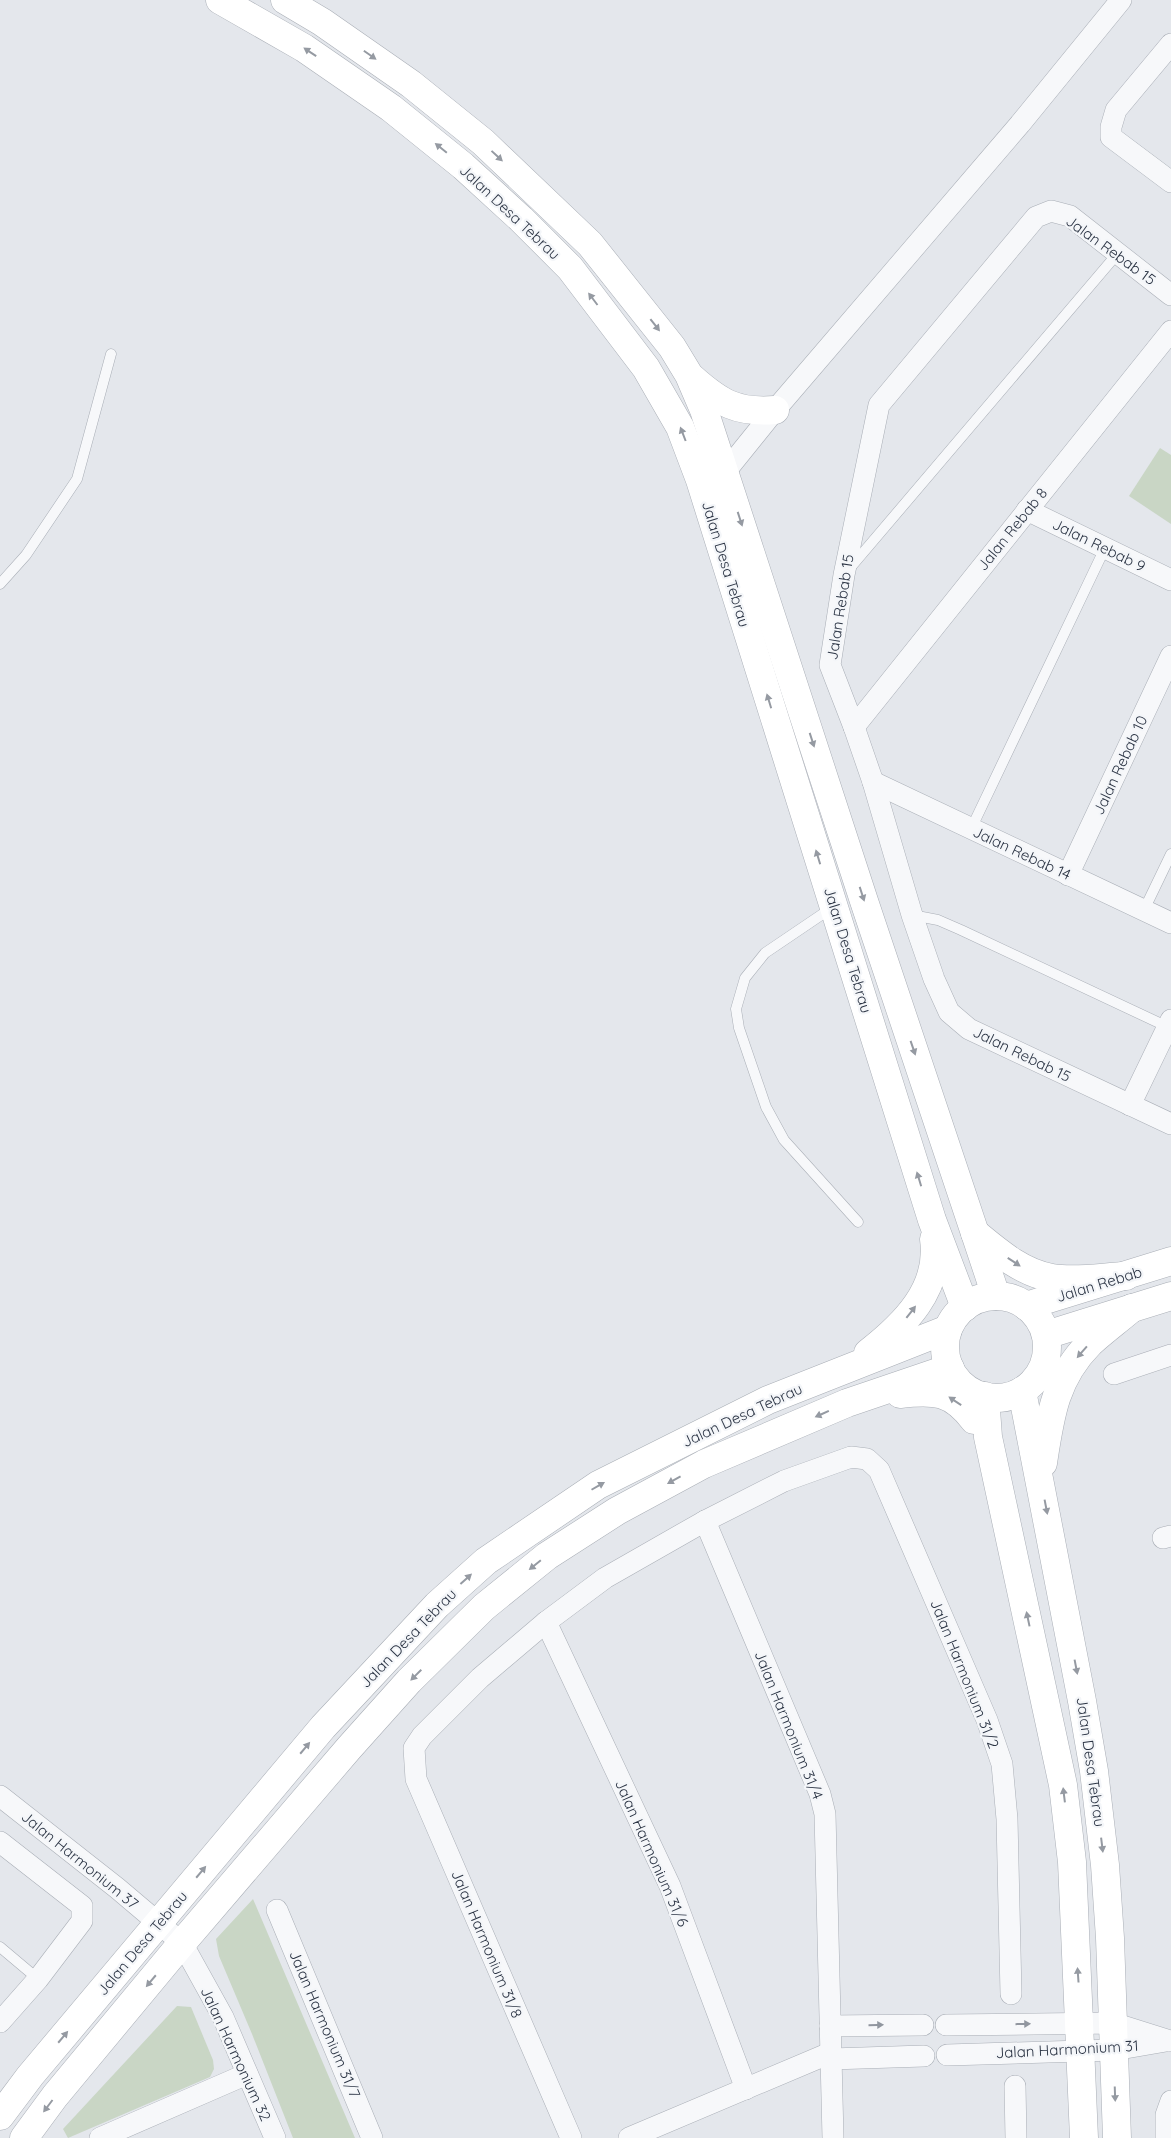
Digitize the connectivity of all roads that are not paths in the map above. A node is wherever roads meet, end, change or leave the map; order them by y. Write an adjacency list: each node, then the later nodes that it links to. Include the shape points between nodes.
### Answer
1 (220, 0): 12 (street, Jalan Desa Tebrau, one-way to 1, via 646,368 570,268 521,219 463,166 391,108 304,48)
2 (285, 0): 10 (street, Jalan Desa Tebrau, one-way to 10, via 411,84 537,192 590,244 672,347)
3 (1121, 0): 11 (street, via 1014,132)
4 (1171, 44): 5 (street, via 1116,110 1111,127 1111,137)
5 (1171, 182)
6 (1118, 252): 7 (street, Jalan Rebab 15); 15 (lane); 15 (street, Jalan Rebab 15, via 1070,216 1051,212 1036,217 879,405)
7 (1171, 295)
8 (1171, 332): 13 (street, Jalan Rebab 8)
9 (111, 354): 17 (lane, via 77,480 26,555)
10 (689, 376): 11 (street, via 719,400 736,408 756,412); 12 (street, Jalan Desa Tebrau, via 704,410)
11 (775, 410): 12 (street)
12 (712, 476): 24 (street, Jalan Desa Tebrau, one-way to 12); 33 (street, Jalan Desa Tebrau, one-way to 33, via 867,910)
13 (1027, 510): 14 (street, Jalan Rebab 9); 19 (street, Jalan Rebab 8)
14 (1105, 548): 16 (street, Jalan Rebab 9); 21 (lane)
15 (844, 575): 19 (street, Jalan Rebab 15, via 830,665)
16 (1171, 580)
17 (0, 584)
18 (1171, 656): 23 (street, Jalan Rebab 10)
19 (854, 727): 20 (street, Jalan Rebab 15)
20 (873, 782): 21 (street, Jalan Rebab 14); 26 (street, Jalan Rebab 15)
21 (971, 829): 23 (street, Jalan Rebab 14)
22 (1171, 854): 25 (lane)
23 (1068, 874): 25 (street, Jalan Rebab 14)
24 (834, 906): 31 (street, Jalan Desa Tebrau, one-way to 24); 32 (lane, via 765,953 745,978 736,1009 739,1028 766,1107 784,1140)
25 (1144, 910): 27 (street, Jalan Rebab 14)
26 (912, 915): 28 (lane, via 938,920); 29 (street, Jalan Rebab 15, via 949,1012 969,1029)
27 (1171, 923)
28 (1170, 1025): 29 (street)
29 (1130, 1105): 30 (street, Jalan Rebab 15)
30 (1171, 1124)
31 (932, 1220): 39 (street, Jalan Desa Tebrau); 44 (street, one-way to 31, via 891,1335 928,1288 936,1260)
32 (858, 1222)
33 (975, 1233): 35 (street, one-way to 35, via 1008,1259 1052,1278); 36 (street, Jalan Desa Tebrau)
34 (1171, 1261): 35 (street, Jalan Rebab)
35 (1126, 1276): 38 (street, Jalan Rebab)
36 (996, 1296): 38 (street, via 1007,1297); 39 (street, via 980,1299)
37 (1171, 1296): 40 (street)
38 (1026, 1306): 42 (street, via 1035,1314)
39 (965, 1307): 41 (street)
40 (1132, 1308): 42 (street); 51 (street, one-way to 51, via 1092,1342 1068,1371 1053,1406)
41 (948, 1329): 44 (street, Jalan Desa Tebrau); 45 (street, via 945,1342)
42 (1046, 1335): 47 (street, via 1044,1367 1031,1385)
43 (1171, 1355): 46 (street)
44 (849, 1368): 57 (street, Jalan Desa Tebrau, one-way to 44, via 323,1727 438,1605 486,1561 598,1485 768,1400)
45 (950, 1368): 48 (street, via 964,1386); 49 (street, Jalan Desa Tebrau)
46 (1114, 1374)
47 (1022, 1391): 48 (street, via 998,1398); 51 (street, Jalan Desa Tebrau)
48 (985, 1396): 50 (street, Jalan Desa Tebrau)
49 (847, 1403): 50 (street, one-way to 49, via 964,1408 953,1399 935,1392); 58 (street, Jalan Desa Tebrau, one-way to 58, via 704,1464 617,1511 547,1556 491,1601 409,1681)
50 (988, 1437): 63 (street, Jalan Desa Tebrau, one-way to 50, via 1072,1862 1063,1785)
51 (1040, 1479): 64 (street, Jalan Desa Tebrau, one-way to 64, via 1094,1771 1105,1865)
52 (705, 1521): 53 (street, via 606,1578); 61 (street, Jalan Harmonium 31/2, via 784,1481 851,1457 867,1459 879,1470 987,1720 1002,1764 1007,1819); 68 (street, Jalan Harmonium 31/4, via 820,1794)
53 (546, 1622): 78 (street, Jalan Harmonium 31/6, via 670,1886); 85 (street, Jalan Harmonium 31/8, via 480,1678 414,1748 416,1779)
54 (0, 1796): 57 (street, Jalan Harmonium 37)
55 (0, 1842): 60 (street, via 82,1906 82,1921)
56 (277, 1910): 84 (street, Jalan Harmonium 31/7)
57 (159, 1923): 58 (street, Jalan Harmonium 37); 80 (street, Jalan Desa Tebrau, one-way to 57)
58 (182, 1943): 76 (street, Jalan Harmonium 32, via 223,2018); 82 (street, Jalan Desa Tebrau, one-way to 82)
59 (0, 1947): 60 (lane)
60 (38, 1979): 62 (street)
61 (1011, 1994)
62 (0, 2022)
63 (1081, 2023): 64 (street, Jalan Harmonium 31); 65 (street, Jalan Harmonium 31, one-way to 63); 71 (street, Jalan Desa Tebrau)
64 (1113, 2023): 69 (street, Jalan Harmonium 31); 70 (street, Jalan Desa Tebrau)
65 (975, 2024): 67 (street, Jalan Harmonium 31); 72 (street)
66 (923, 2025): 68 (street, one-way to 66)
67 (946, 2025)
68 (830, 2026): 74 (street, Jalan Harmonium 31/4)
69 (1170, 2041): 70 (street, Jalan Harmonium 31)
70 (1114, 2050): 71 (street, Jalan Harmonium 31); 90 (street, Jalan Desa Tebrau, one-way to 90)
71 (1081, 2051): 72 (street, Jalan Harmonium 31); 89 (street, Jalan Desa Tebrau)
72 (990, 2054): 73 (street, Jalan Harmonium 31)
73 (947, 2055)
74 (831, 2056): 75 (street); 78 (street); 87 (street, Jalan Harmonium 31/4)
75 (924, 2056)
76 (247, 2074): 81 (street); 83 (street, Jalan Harmonium 32)
77 (1015, 2086): 88 (street)
78 (746, 2089): 86 (street)
79 (1171, 2101): 91 (street, via 1166,2115)
80 (0, 2116)
81 (104, 2137)
82 (24, 2138)
83 (274, 2138)
84 (372, 2138)
85 (571, 2138)
86 (629, 2138)
87 (833, 2138)
88 (1016, 2138)
89 (1084, 2138)
90 (1117, 2138)
91 (1166, 2138)

